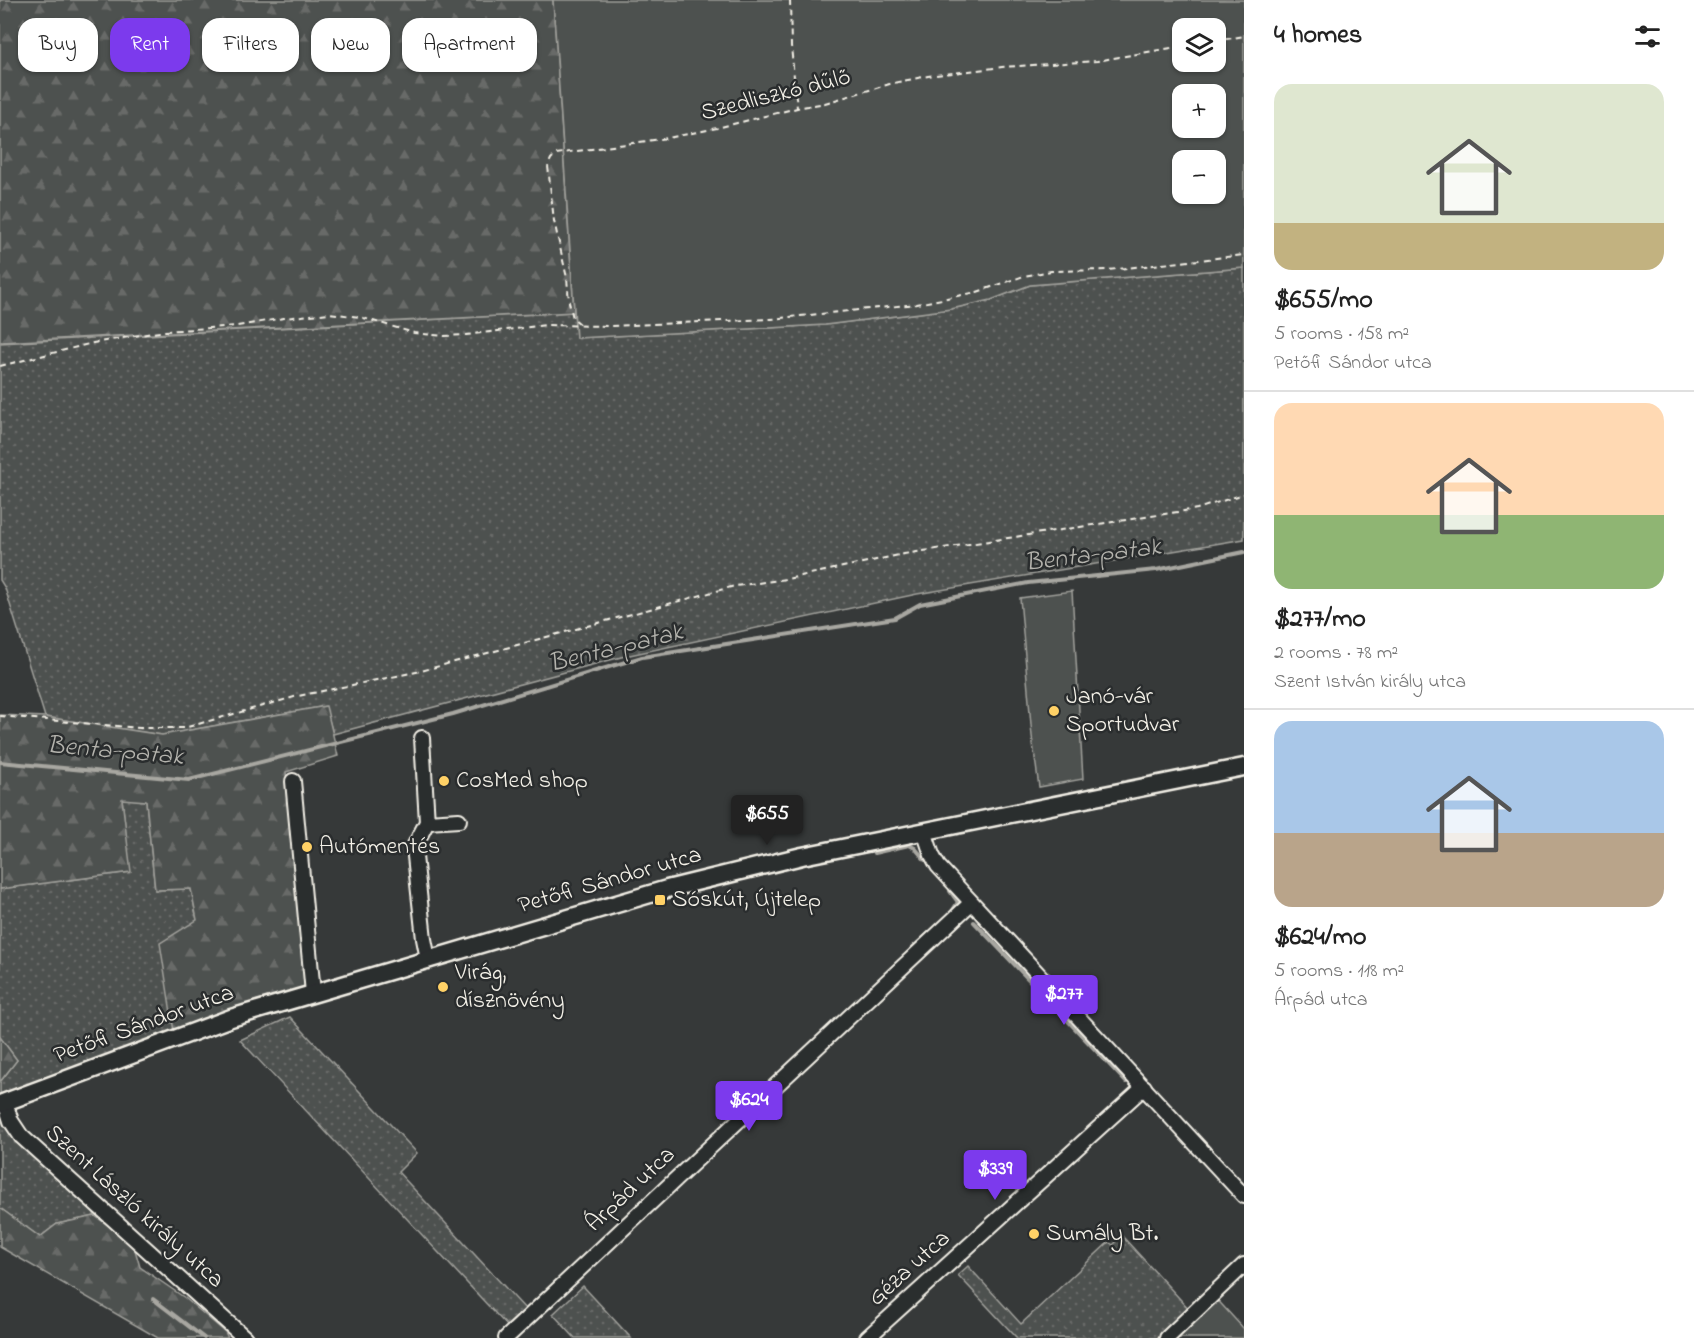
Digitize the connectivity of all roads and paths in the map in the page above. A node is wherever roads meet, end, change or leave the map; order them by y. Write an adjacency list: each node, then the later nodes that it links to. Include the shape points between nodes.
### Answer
1 (790, 0): 5 (path)
2 (1244, 36): 3 (path)
3 (1226, 39)
4 (1172, 48): 5 (path, Szedliszkó dűlő, via 1097,61 928,76)
5 (797, 108): 7 (path, Szedliszkó dűlő, via 668,138 556,154 551,159 548,166 554,221 567,278 568,302 573,318)
6 (1244, 255): 7 (path, via 1108,270 1051,270 977,292 855,312 689,324)
7 (582, 325): 8 (path, via 444,336 329,313 165,331 93,343)
8 (0, 366)
9 (1244, 495): 10 (path, via 1197,509 904,554 735,586 421,670 298,696 184,729)
10 (0, 716)
11 (422, 738): 15 (street)
12 (1244, 767): 16 (main road, Petőfi Sándor utca)
13 (293, 781): 19 (street)
14 (459, 820): 15 (street)
15 (427, 822): 18 (street, via 414,847)
16 (924, 831): 17 (street, via 938,866); 18 (main road, Petőfi Sándor utca, via 700,880)
17 (971, 903): 20 (street); 24 (street, Árpád utca)
18 (428, 959): 19 (main road, Petőfi Sándor utca)
19 (313, 993): 21 (main road, Petőfi Sándor utca, via 175,1038)
20 (1144, 1087): 22 (street); 26 (street, Géza utca)
21 (2, 1103): 25 (street, Szent László király utca, via 21,1136)
22 (1244, 1196)
23 (1244, 1265): 27 (street)
24 (510, 1337)
25 (245, 1338)
26 (867, 1338)
27 (1167, 1338)

